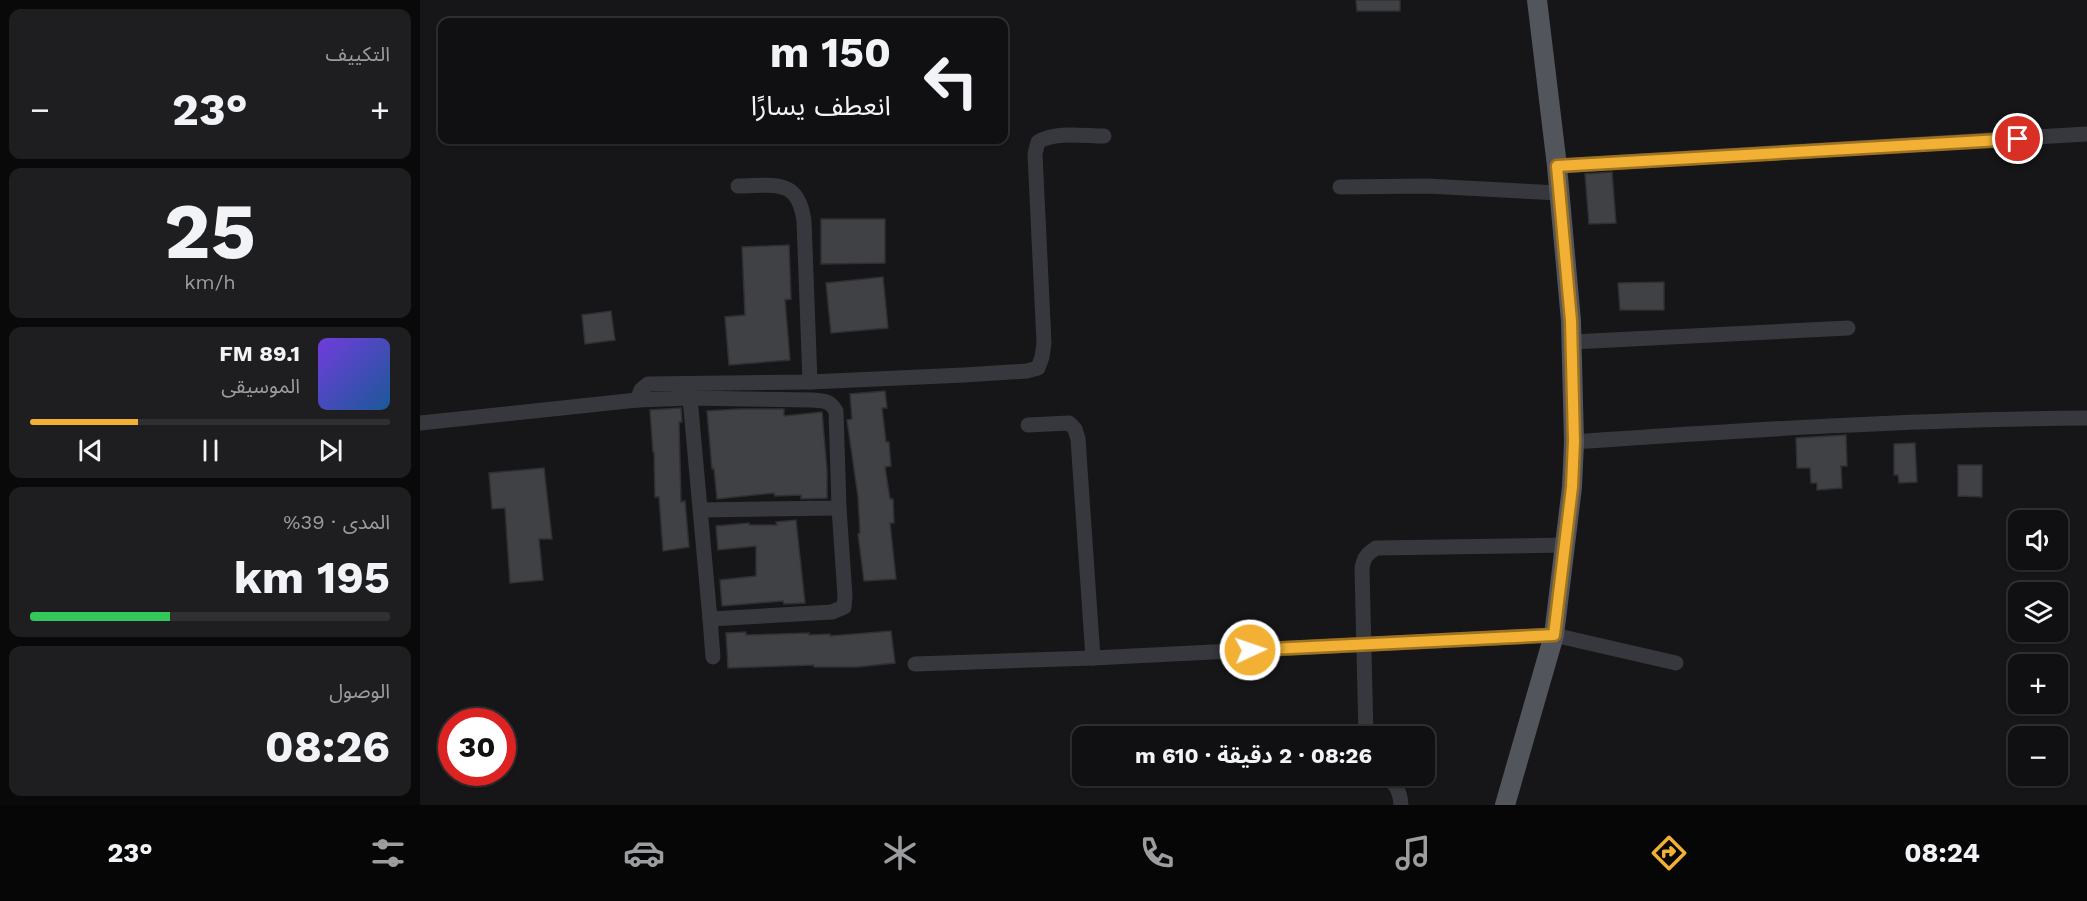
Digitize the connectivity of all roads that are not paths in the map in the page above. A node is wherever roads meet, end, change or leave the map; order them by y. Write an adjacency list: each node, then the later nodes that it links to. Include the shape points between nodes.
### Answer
1 (1537, 0): 4 (main road)
2 (2087, 134): 4 (street)
3 (1104, 136): 10 (street, via 1045,137 1038,142 1035,154 1044,343 1038,368 975,375)
4 (1557, 166): 7 (main road)
5 (738, 186): 10 (street, via 782,186 802,203)
6 (1340, 187): 7 (street, via 1427,186)
7 (1559, 193): 9 (main road)
8 (1848, 328): 9 (street)
9 (1572, 342): 16 (main road)
10 (810, 382): 12 (street, via 648,384)
11 (690, 398): 12 (street); 17 (street, via 831,403 836,411); 18 (street)
12 (637, 400): 14 (street)
13 (2087, 418): 16 (street, via 1836,425)
14 (420, 423)
15 (1028, 425): 24 (street, via 1069,423 1078,439)
16 (1574, 441): 19 (main road)
17 (839, 508): 18 (street); 20 (street, via 844,607 831,612)
18 (701, 510): 20 (street)
19 (1566, 545): 21 (main road); 22 (street, via 1376,548 1364,558 1362,568)
20 (710, 619): 23 (street)
21 (1554, 635): 22 (street); 25 (street); 30 (main road)
22 (1362, 644): 24 (street); 27 (street)
23 (713, 657)
24 (1093, 658): 26 (street)
25 (1676, 663)
26 (915, 664)
27 (1366, 726)
28 (1396, 786): 29 (street)
29 (1401, 805)
30 (1505, 805)

